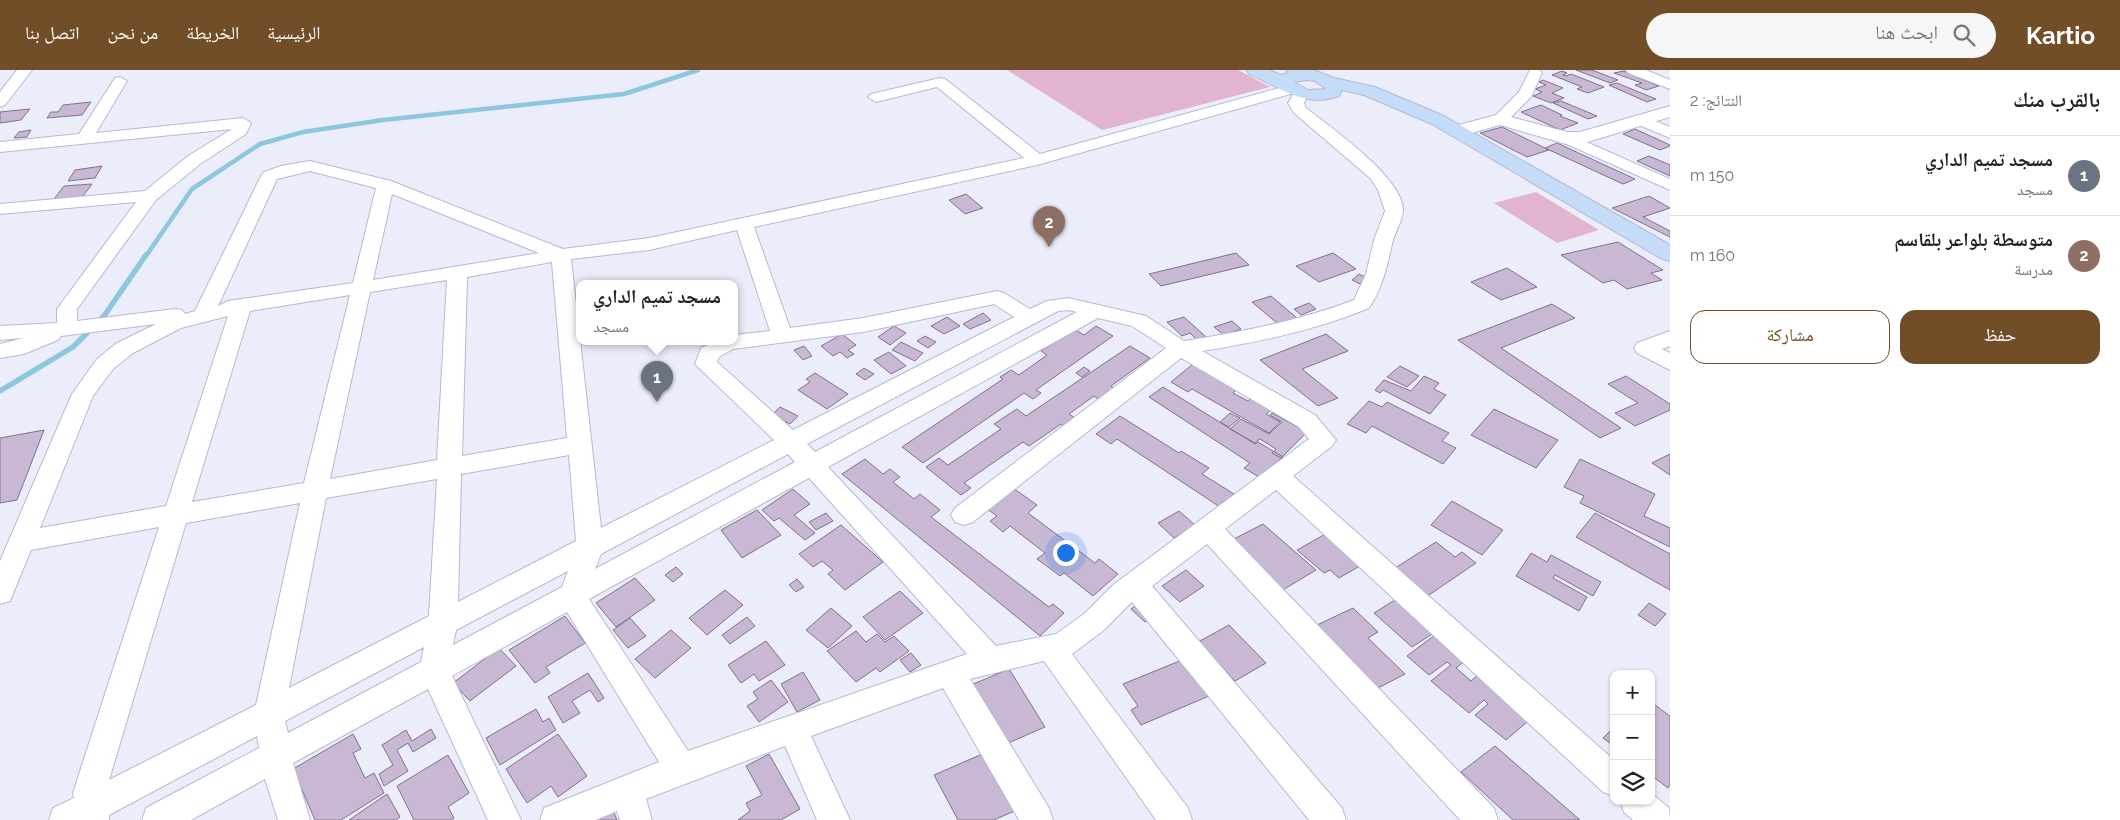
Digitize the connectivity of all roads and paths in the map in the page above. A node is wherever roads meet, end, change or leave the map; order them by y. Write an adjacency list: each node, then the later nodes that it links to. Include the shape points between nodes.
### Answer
1 (25, 70): 10 (street)
2 (1255, 70): 7 (main road)
3 (1633, 70): 8 (street)
4 (1539, 71): 13 (street, via 1526,94)
5 (1324, 79): 7 (main road, via 1295,75 1287,78); 7 (main road, via 1335,87 1326,95); 11 (main road)
6 (120, 82): 18 (street)
7 (1297, 86): 11 (main road); 20 (street); 40 (street, via 1299,110 1376,174 1387,190 1394,212 1383,240 1376,274 1362,304 1340,313 1250,337)
8 (1670, 86)
9 (876, 97): 20 (street, via 940,82)
10 (0, 102)
11 (1398, 103): 15 (main road)
12 (1670, 111): 14 (street)
13 (1500, 119): 15 (street); 17 (street)
14 (1640, 120): 16 (street); 17 (street, via 1591,136)
15 (1458, 131): 26 (main road)
16 (1670, 133)
17 (1566, 138): 22 (street)
18 (84, 139): 19 (street); 23 (street, via 243,123 240,131 194,160)
19 (0, 147)
20 (1037, 160): 25 (street)
21 (385, 185): 27 (street); 29 (street); 32 (street, via 310,166 270,176)
22 (1670, 185)
23 (150, 196): 24 (street); 34 (street, via 67,309)
24 (0, 209)
25 (744, 223): 27 (street, via 649,244); 36 (street)
26 (1670, 254)
27 (561, 255): 28 (street); 44 (street)
28 (457, 274): 29 (street); 46 (street)
29 (361, 288): 30 (street); 48 (street)
30 (241, 306): 32 (street); 49 (street)
31 (1095, 311): 33 (street, via 1068,304 1054,305); 40 (street, via 1139,321); 45 (street)
32 (205, 313): 34 (street); 52 (street, via 174,323 125,348 105,364 83,394)
33 (1029, 318): 36 (street, via 997,297 863,325); 43 (street)
34 (67, 329): 35 (street); 41 (street, via 16,349)
35 (0, 333)
36 (783, 337): 38 (street)
37 (1670, 338): 42 (street, via 1645,348)
38 (738, 342)
39 (724, 345): 43 (street, via 708,353 706,364)
40 (1180, 348): 47 (street, via 1308,421 1324,440); 50 (street)
41 (0, 351)
42 (1670, 363)
43 (791, 442): 45 (street); 53 (street)
44 (579, 445): 46 (street); 53 (street)
45 (812, 465): 56 (street); 59 (street)
46 (449, 468): 48 (street); 57 (street)
47 (1277, 476): 51 (street); 66 (street)
48 (315, 491): 49 (street); 62 (street)
49 (175, 515): 52 (street); 69 (street, via 88,793)
50 (964, 515)
51 (1209, 529): 54 (street); 79 (street)
52 (23, 541): 55 (street)
53 (590, 547): 56 (street); 57 (street)
54 (1134, 585): 58 (street, via 1094,622 1063,645); 78 (street)
55 (0, 593)
56 (572, 596): 60 (street); 65 (street)
57 (443, 624): 60 (street); 62 (street)
58 (1051, 648): 59 (street); 77 (street)
59 (991, 660): 61 (street)
60 (434, 670): 64 (street); 73 (street)
61 (950, 672): 63 (street); 76 (street)
62 (269, 714): 64 (street); 69 (street)
63 (792, 728): 65 (street); 75 (street)
64 (276, 756): 71 (street); 72 (street)
65 (681, 769): 67 (street)
66 (1610, 777)
67 (632, 805): 74 (street)
68 (1640, 805): 80 (street)
69 (92, 813): 70 (street)
70 (66, 820)
71 (158, 820)
72 (294, 820)
73 (505, 820)
74 (556, 820)
75 (834, 820)
76 (1037, 820)
77 (1176, 820)
78 (1330, 820)
79 (1482, 820)
80 (1656, 820)

